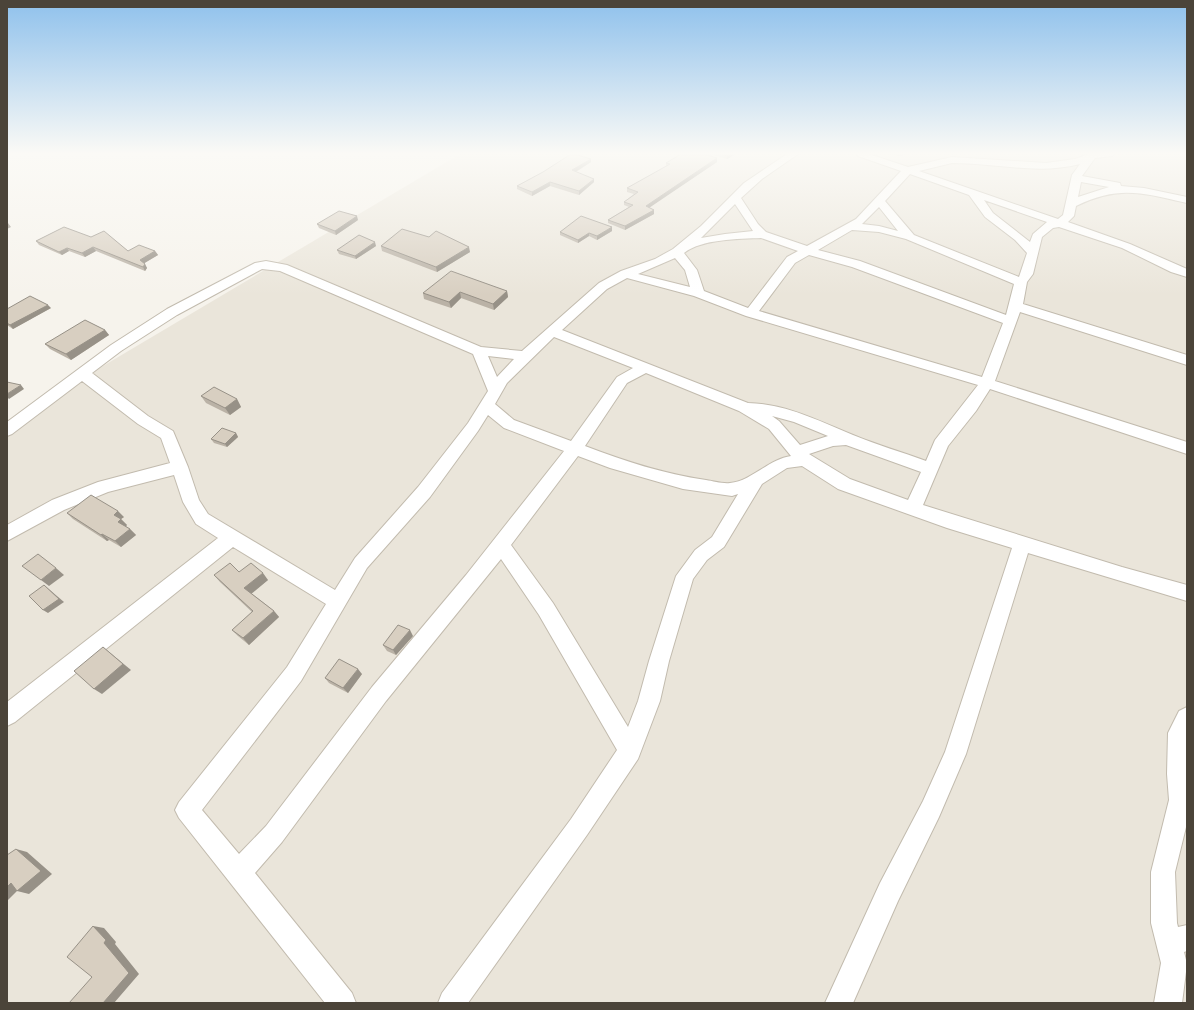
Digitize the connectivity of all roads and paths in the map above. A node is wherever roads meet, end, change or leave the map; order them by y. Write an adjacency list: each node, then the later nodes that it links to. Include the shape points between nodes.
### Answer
1 (732, 201): 12 (street, via 716,219)
2 (738, 201): 10 (street)
3 (879, 201): 9 (street); 11 (street)
4 (979, 201): 14 (street, via 989,215)
5 (998, 201): 8 (street)
6 (1078, 201): 7 (street)
7 (1071, 204): 8 (street, via 1068,216)
8 (1060, 223): 14 (street, via 1049,225 1042,230 1037,236); 15 (street, via 1126,246)
9 (851, 227): 11 (street, via 879,229); 13 (street)
10 (762, 234): 12 (street, via 725,237); 13 (street)
11 (910, 238): 18 (street)
12 (680, 248): 16 (street, via 649,267); 19 (street, via 691,270)
13 (808, 250): 21 (street, via 791,260); 22 (street, via 856,264)
14 (1032, 252): 18 (street, via 1027,274)
15 (1181, 271): 17 (street)
16 (624, 274): 19 (street); 23 (street, via 603,286)
17 (1187, 278)
18 (1021, 282): 20 (street)
19 (698, 293): 21 (street)
20 (1016, 306): 22 (street); 27 (street)
21 (750, 313): 31 (street)
22 (1011, 321): 31 (street)
23 (552, 331): 25 (street); 26 (street)
24 (479, 351): 25 (street); 29 (street, via 283,268 266,265 259,266 172,312 116,348); 32 (street)
25 (525, 356): 32 (street, via 502,380)
26 (621, 359): 28 (street); 30 (street)
27 (1187, 360)
28 (645, 368): 30 (street); 33 (street)
29 (83, 374): 36 (street); 41 (street, via 167,435)
30 (622, 380): 38 (street)
31 (987, 383): 39 (street); 42 (street, via 941,444)
32 (491, 398): 34 (street); 35 (street)
33 (744, 407): 37 (street, via 774,410); 40 (street, via 774,425)
34 (509, 424): 35 (street); 38 (street)
35 (473, 427): 50 (street, via 424,492 361,563)
36 (7, 430)
37 (847, 438): 40 (street, via 832,440); 42 (street)
38 (574, 448): 43 (street, via 616,464 683,483 732,490); 48 (street)
39 (1187, 448)
40 (801, 456): 43 (street); 44 (street, via 844,484)
41 (180, 467): 45 (street, via 104,487 58,505); 46 (street, via 191,502 202,519)
42 (930, 468): 44 (street)
43 (756, 480): 53 (street, via 718,542 701,555 685,576 649,701)
44 (913, 509): 47 (street)
45 (7, 534)
46 (231, 538): 50 (street); 51 (street)
47 (1022, 544): 49 (street); 59 (street, via 955,754)
48 (501, 545): 53 (street, via 546,609); 55 (street, via 379,694 274,834)
49 (1187, 593)
50 (337, 601): 55 (street, via 294,674 187,810)
51 (7, 715)
52 (1187, 718): 54 (street, via 1179,733 1178,774)
53 (630, 751): 58 (street, via 579,827)
54 (1184, 802): 56 (street, via 1163,872 1164,922)
55 (239, 873): 57 (street)
56 (1178, 940): 60 (street)
57 (342, 1003)
58 (452, 1003)
59 (839, 1003)
60 (1168, 1003)

